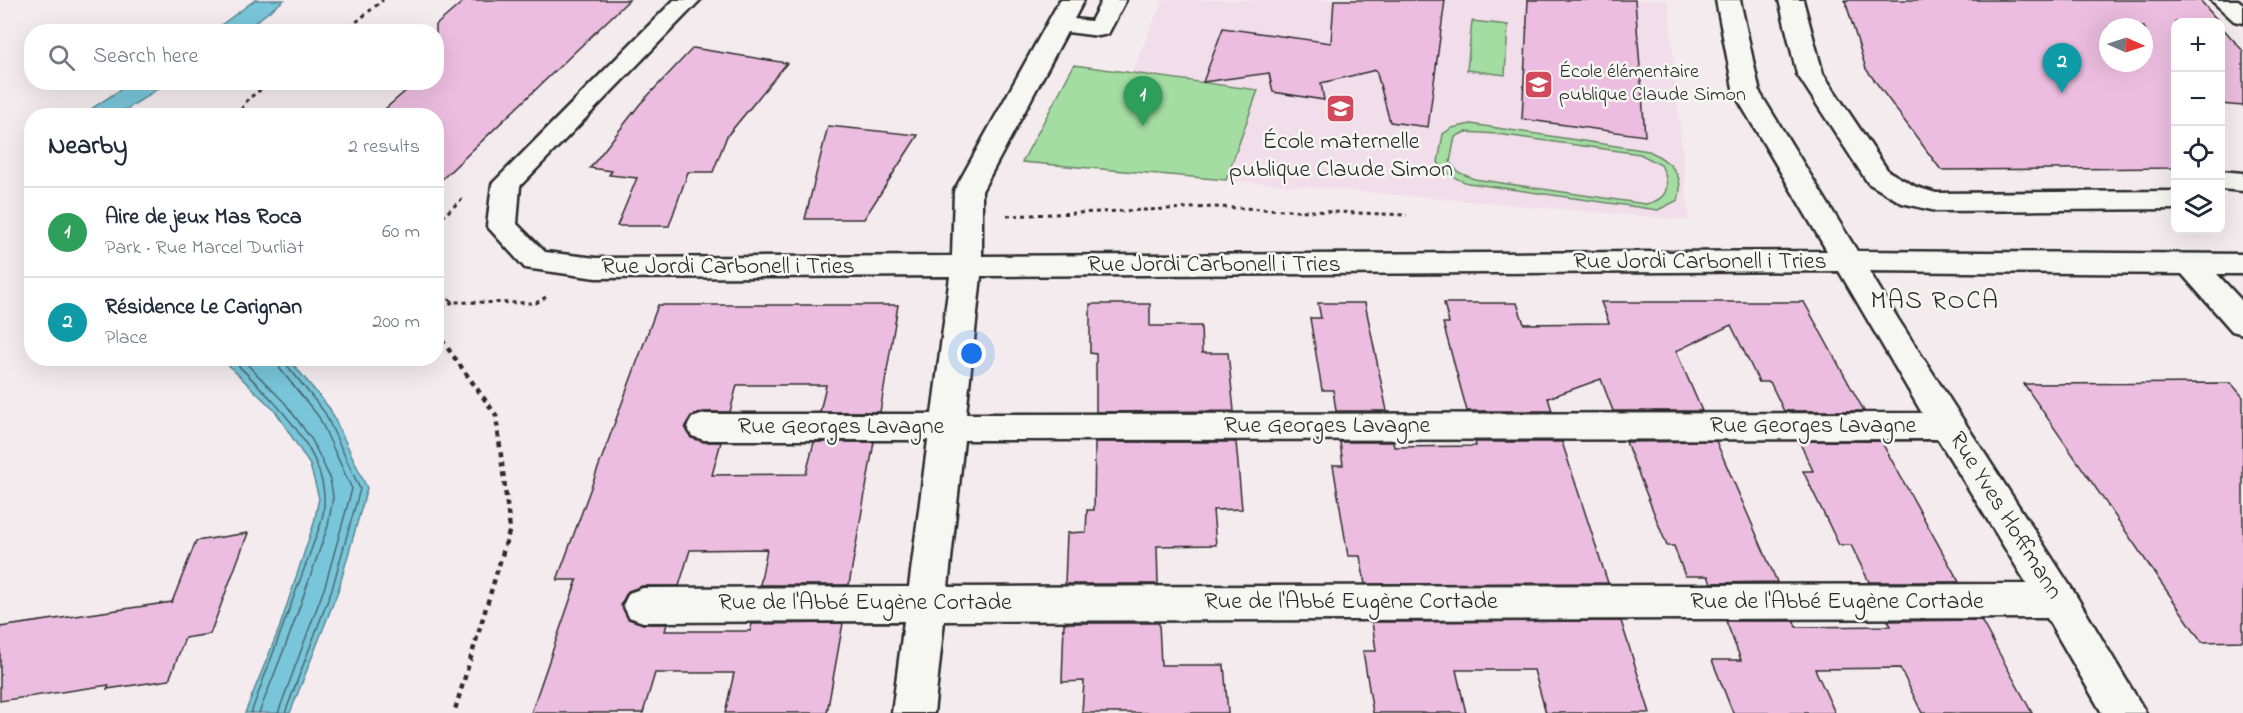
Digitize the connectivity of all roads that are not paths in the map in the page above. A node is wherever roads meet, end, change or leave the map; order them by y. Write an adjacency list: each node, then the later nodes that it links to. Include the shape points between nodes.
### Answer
1 (688, 0): 15 (street, Rue Jordi Carbonell i Tries, via 506,184 502,226 536,261 596,268)
2 (1072, 0): 8 (street)
3 (1114, 0): 8 (street, via 1099,29)
4 (1728, 0): 12 (street, Rue Yves Hoffmann, via 1747,93)
5 (1791, 0): 11 (street, via 1810,74 1878,177 1894,188 1915,199 1936,202)
6 (2223, 0): 7 (street)
7 (2243, 16)
8 (1059, 24): 15 (street, via 968,191)
9 (2225, 180): 10 (street)
10 (2243, 182)
11 (2171, 200)
12 (1849, 261): 13 (street, Rue Jordi Carbonell i Tries); 15 (street, Rue Jordi Carbonell i Tries); 18 (street, Rue Yves Hoffmann)
13 (2191, 264): 14 (street, Rue Jordi Carbonell i Tries); 16 (street)
14 (2243, 264)
15 (968, 267): 17 (street)
16 (2243, 323)
17 (948, 426): 18 (street, Rue Georges Lavagne); 19 (street, Rue Georges Lavagne); 21 (street)
18 (1949, 426): 20 (street, Rue Yves Hoffmann)
19 (704, 427)
20 (2058, 601): 21 (street, Rue de l'Abbé Eugène Cortade); 24 (street, Rue Yves Hoffmann)
21 (927, 602): 22 (street, Rue de l'Abbé Eugène Cortade); 23 (street)
22 (644, 605)
23 (913, 713)
24 (2126, 713)

